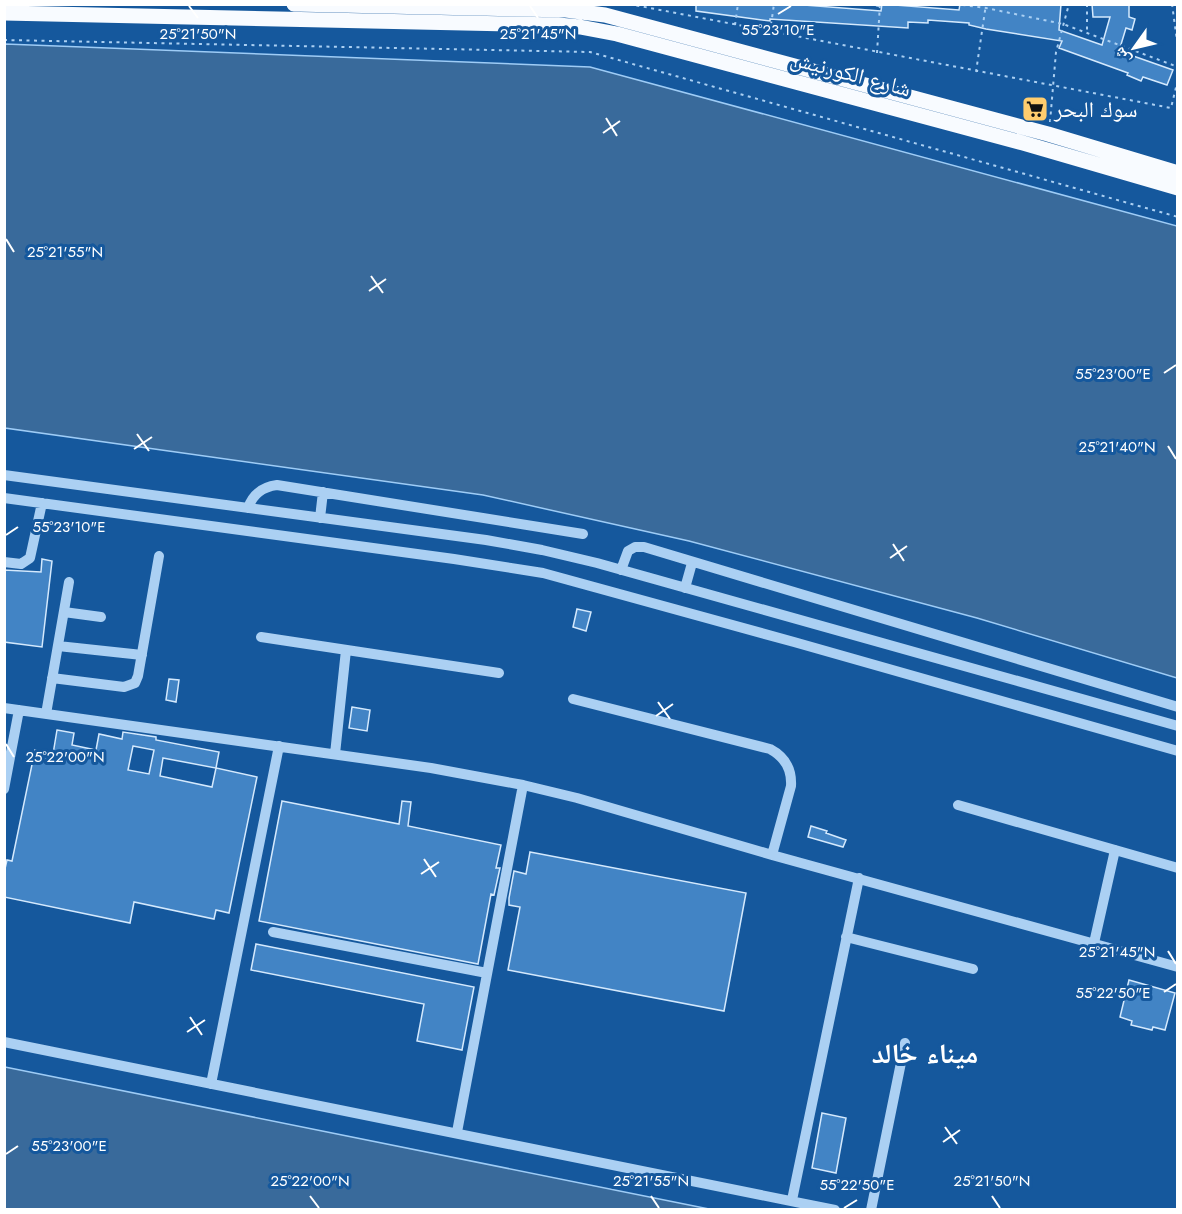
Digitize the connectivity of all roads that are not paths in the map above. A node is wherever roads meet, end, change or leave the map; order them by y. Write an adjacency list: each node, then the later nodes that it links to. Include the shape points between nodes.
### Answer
1 (294, 4): 2 (main road, شارع الكورنيش)
2 (363, 6): 3 (main road, شارع الكورنيش)
3 (395, 6): 7 (main road, شارع الكورنيش, via 566,10 620,18)
4 (110, 10): 5 (main road, شارع الكورنيش); 6 (main road, شارع الكورنيش)
5 (130, 10): 8 (main road, شارع الكورنيش, via 591,29)
6 (4, 13)
7 (1175, 169)
8 (1178, 188)
9 (4, 475): 13 (street)
10 (323, 492): 13 (street, via 269,486 255,494); 14 (street); 15 (street)
11 (4, 498): 12 (street)
12 (42, 503): 17 (street, via 30,558 21,564); 39 (street, via 543,573)
13 (248, 508): 14 (street)
14 (320, 518): 19 (street, via 514,545)
15 (583, 534)
16 (159, 556): 27 (street)
17 (4, 562)
18 (692, 563): 19 (street, via 640,546 628,551); 21 (street); 30 (street)
19 (621, 570): 21 (street)
20 (69, 582): 22 (street)
21 (685, 588): 32 (street)
22 (64, 612): 23 (street); 25 (street)
23 (101, 617)
24 (261, 638): 26 (street)
25 (58, 646): 27 (street); 29 (street)
26 (346, 650): 28 (street); 40 (street)
27 (142, 655): 29 (street, via 137,680 128,687)
28 (499, 673)
29 (52, 678): 36 (street)
30 (1112, 689): 32 (street); 33 (street)
31 (573, 699): 45 (street, via 777,753 792,778)
32 (1106, 706): 37 (street)
33 (1175, 706): 37 (street)
34 (4, 708): 35 (street)
35 (19, 710): 36 (street); 42 (street)
36 (46, 714): 38 (street)
37 (1173, 725)
38 (279, 746): 40 (street); 56 (street)
39 (1178, 751)
40 (335, 754): 41 (street)
41 (523, 785): 45 (street); 53 (street)
42 (4, 789)
43 (958, 806): 44 (street)
44 (1115, 850): 46 (street); 50 (street)
45 (772, 855): 47 (street)
46 (1178, 868)
47 (859, 878): 49 (street); 50 (street)
48 (273, 932): 53 (street)
49 (846, 937): 52 (street); 58 (street)
50 (1094, 943): 51 (street)
51 (1178, 967)
52 (973, 969)
53 (488, 973): 57 (street)
54 (4, 1042): 56 (street)
55 (905, 1043): 60 (street)
56 (211, 1084): 57 (street)
57 (457, 1132): 58 (street)
58 (792, 1200): 59 (street)
59 (835, 1209)
60 (871, 1209)

